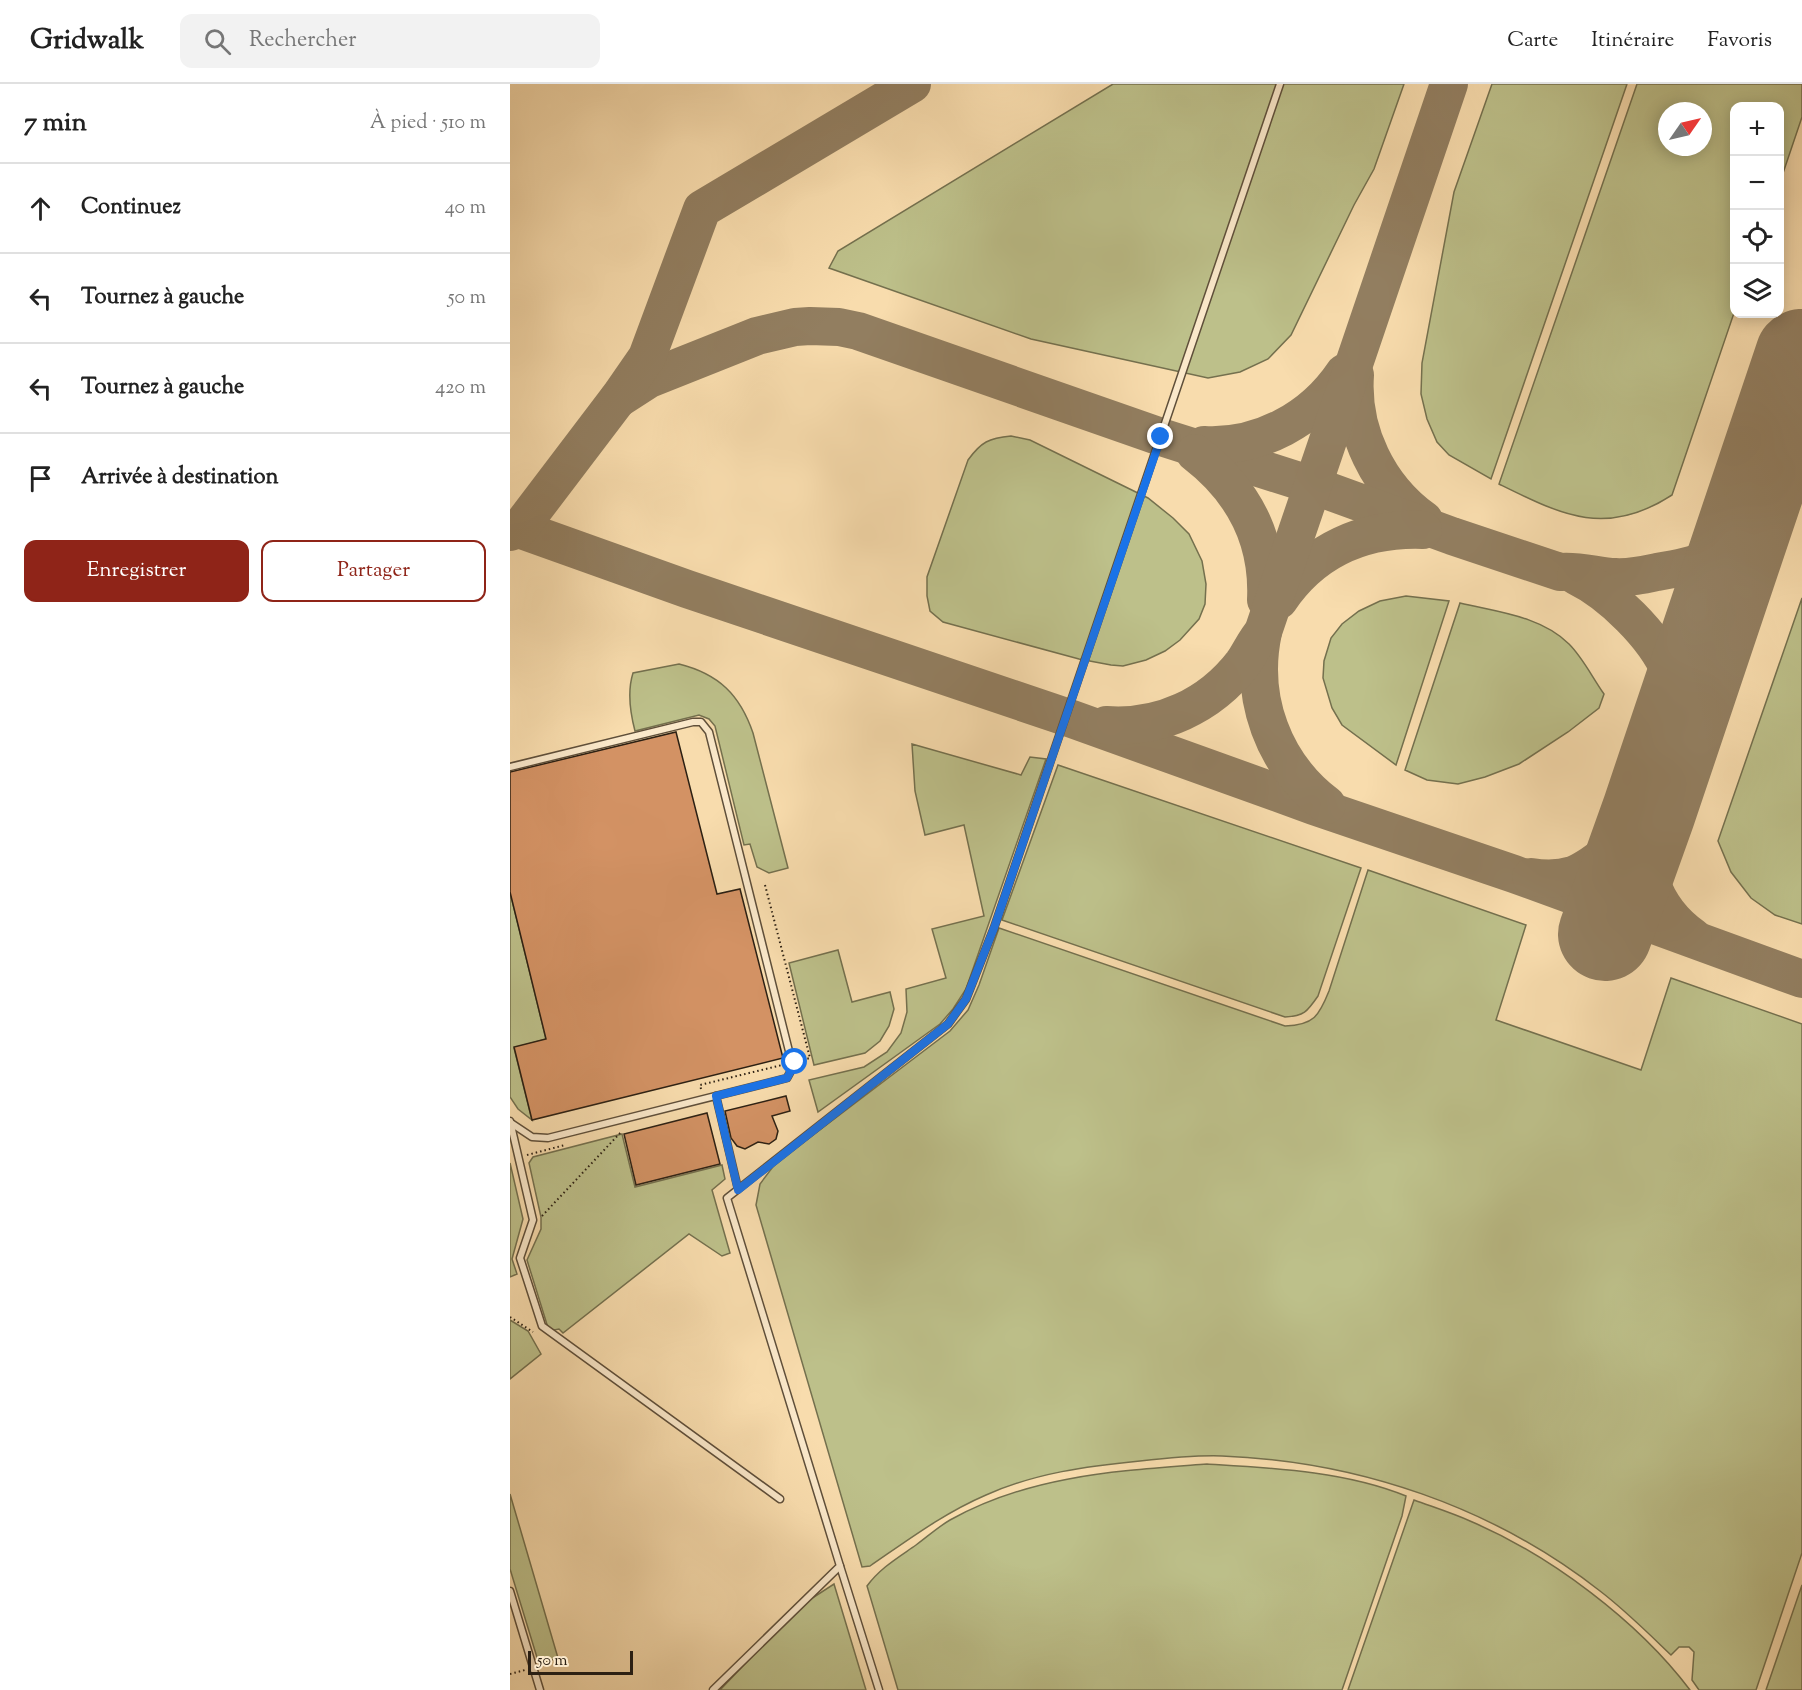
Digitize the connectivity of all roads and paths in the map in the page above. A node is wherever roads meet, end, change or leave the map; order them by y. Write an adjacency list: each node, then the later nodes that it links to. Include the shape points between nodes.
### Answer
1 (1280, 84): 11 (lane, via 998,917 966,999 948,1024)
2 (510, 767): 4 (lane, via 701,722 709,732)
3 (765, 885): 4 (path, via 810,1058)
4 (791, 1063): 5 (lane, via 787,1078); 6 (path, via 700,1085)
5 (716, 1096): 6 (lane); 11 (lane)
6 (704, 1099): 7 (lane, via 548,1138 532,1137)
7 (510, 1121): 10 (lane)
8 (611, 1134): 12 (path, via 622,1131 541,1217)
9 (565, 1145): 10 (path)
10 (519, 1157): 12 (lane)
11 (738, 1190): 16 (lane, via 727,1198)
12 (533, 1220): 15 (lane, via 520,1258 542,1326)
13 (510, 1317): 14 (path)
14 (533, 1332)
15 (780, 1499)
16 (840, 1566): 21 (lane); 22 (lane)
17 (510, 1591): 18 (lane)
18 (533, 1667): 19 (path); 20 (lane)
19 (510, 1674)
20 (540, 1690)
21 (713, 1690)
22 (879, 1690)

